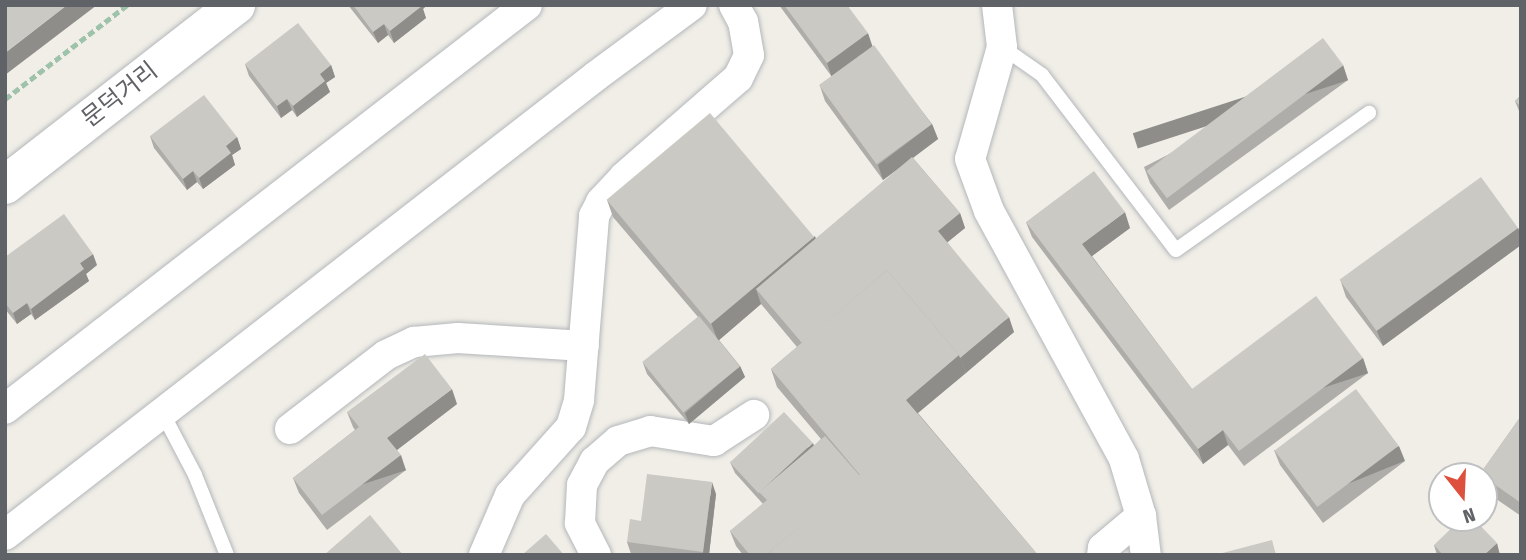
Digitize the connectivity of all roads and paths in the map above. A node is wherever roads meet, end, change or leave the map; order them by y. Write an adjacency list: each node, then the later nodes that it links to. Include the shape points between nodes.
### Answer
1 (127, 5): 8 (path)
2 (236, 5): 10 (main road, 문덕거리)
3 (527, 5): 12 (street)
4 (692, 5): 13 (street)
5 (734, 5): 11 (street, via 743,22 749,55 738,78 624,177 594,216)
6 (997, 5): 7 (street)
7 (1002, 47): 9 (lane, via 1042,75 1176,250); 16 (street, via 970,159 989,211 1124,459)
8 (5, 99)
9 (1369, 113)
10 (5, 185)
11 (584, 346): 15 (street, via 458,338 414,342 386,355); 19 (street, via 572,427 510,495)
12 (5, 409)
13 (163, 414): 17 (street); 18 (lane, via 195,475)
14 (754, 415): 20 (street, via 715,441 650,430 618,441 594,461 582,485 580,523)
15 (290, 429)
16 (1141, 516): 21 (street, via 1103,548); 22 (street)
17 (5, 535)
18 (227, 555)
19 (484, 555)
20 (596, 555)
21 (1102, 555)
22 (1146, 555)

